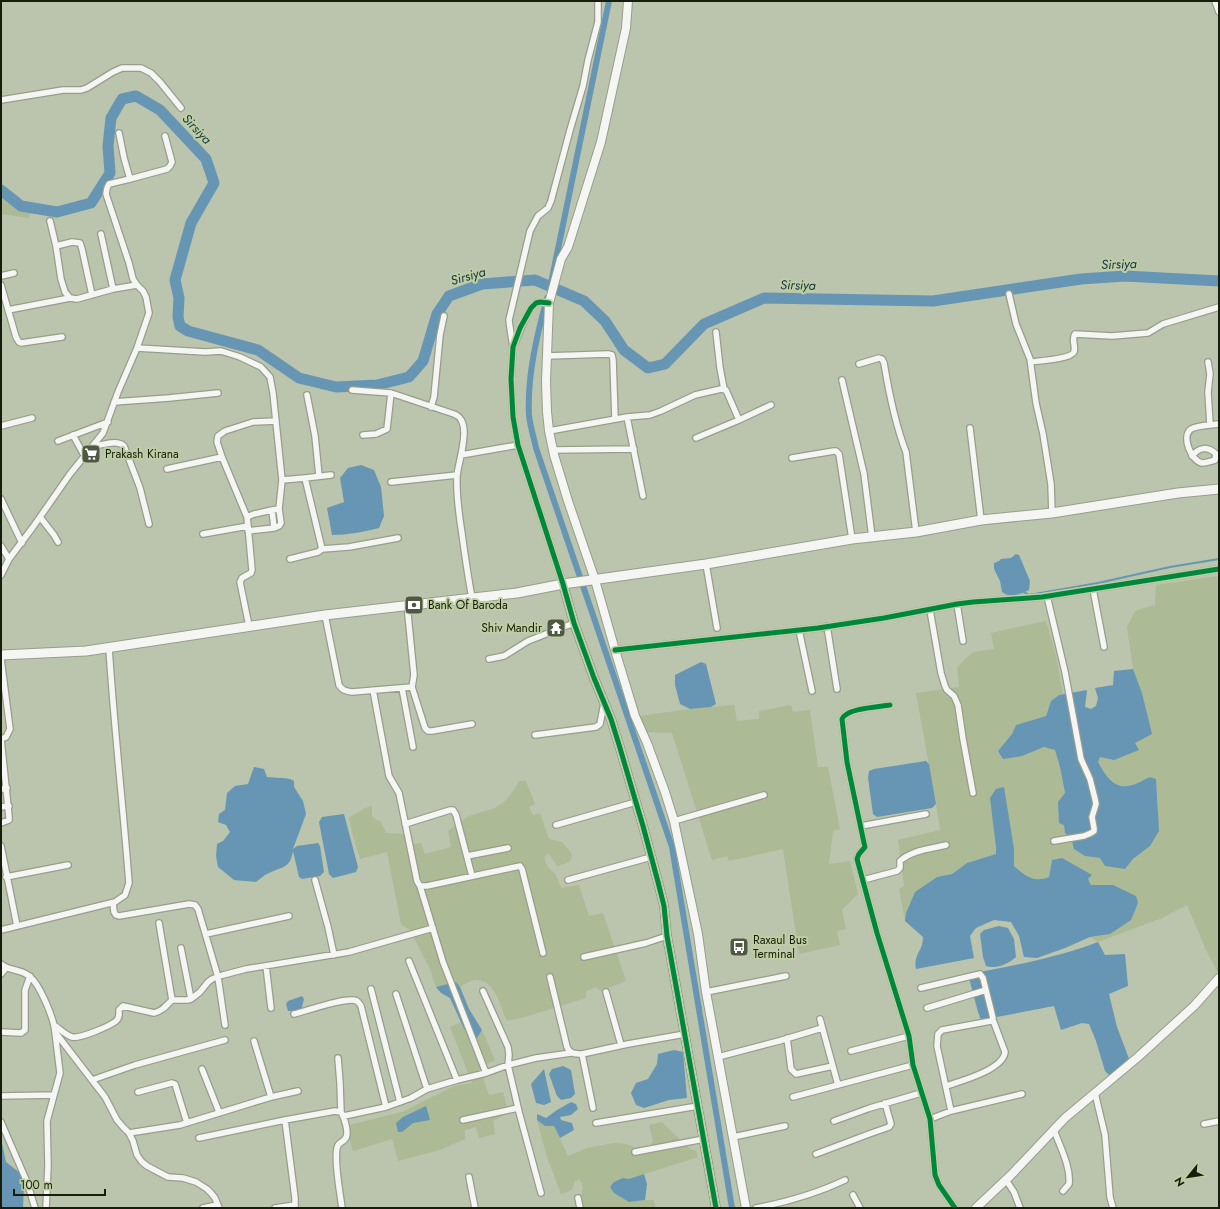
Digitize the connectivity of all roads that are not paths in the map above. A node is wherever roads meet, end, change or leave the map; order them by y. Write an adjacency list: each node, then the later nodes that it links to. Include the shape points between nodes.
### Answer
1 (598, 1): 27 (street, via 598,22 551,202 538,216 530,231 509,320)
2 (628, 1): 21 (street, via 626,28 601,142 568,247 558,266)
3 (1215, 1): 4 (street)
4 (1219, 12)
5 (1, 100): 6 (street, via 63,90 81,90 122,68 141,68 151,73)
6 (181, 108)
7 (119, 133): 9 (street)
8 (165, 136): 9 (street, via 172,162 170,166)
9 (130, 179): 16 (street, via 109,184 106,194)
10 (50, 222): 12 (street)
11 (101, 234): 17 (street)
12 (56, 246): 19 (street, via 80,243); 20 (street, via 61,279)
13 (14, 273): 14 (street)
14 (1, 276)
15 (1, 285): 23 (street)
16 (137, 285): 17 (street); 28 (street, via 146,297 149,314)
17 (113, 289): 19 (street)
18 (1009, 294): 30 (street, via 1016,324)
19 (92, 295): 20 (street)
20 (70, 298): 23 (street)
21 (548, 303): 27 (street, via 536,303 531,308); 29 (street)
22 (1219, 306): 30 (street, via 1163,324 1148,333 1112,336 1075,334 1072,354)
23 (8, 310): 26 (street, via 21,343)
24 (444, 316): 41 (street)
25 (716, 332): 34 (street)
26 (62, 337)
27 (513, 347): 57 (street, via 511,379 513,417)
28 (137, 348): 39 (street); 46 (street, via 221,351 261,368 270,377)
29 (547, 356): 44 (street, via 612,355); 52 (street)
30 (1031, 362): 78 (street, via 1051,484)
31 (1208, 362): 49 (street)
32 (859, 364): 85 (street, via 879,358 884,363 889,394 906,452)
33 (842, 380): 87 (street, via 864,474)
34 (724, 389): 42 (street, via 694,396 650,415); 45 (street)
35 (352, 390): 37 (street)
36 (218, 393): 39 (street)
37 (391, 393): 41 (street); 54 (street, via 387,429 376,434)
38 (307, 395): 69 (street)
39 (114, 402): 47 (street)
40 (771, 405): 45 (street)
41 (431, 407): 61 (street, via 461,418 464,426)
42 (627, 417): 44 (street); 59 (street)
43 (32, 418): 50 (street)
44 (615, 419): 52 (street)
45 (739, 420): 55 (street)
46 (276, 421): 64 (street, via 253,422 220,433 217,442); 71 (street)
47 (108, 422): 53 (street); 58 (street)
48 (1219, 424): 49 (street)
49 (1210, 425): 62 (street, via 1192,428 1186,436)
50 (1, 426)
51 (970, 428): 81 (street)
52 (549, 431): 60 (street)
53 (73, 435): 56 (street); 63 (street)
54 (363, 435)
55 (696, 438)
56 (58, 441)
57 (518, 445): 61 (street); 100 (street)
58 (94, 446): 63 (street); 82 (street, via 117,442 124,446 140,488)
59 (634, 449): 60 (street); 74 (street)
60 (553, 450): 99 (street)
61 (461, 455): 68 (street)
62 (1192, 456)
63 (85, 457): 79 (street)
64 (222, 457): 66 (street); 80 (street)
65 (792, 458): 89 (street, via 834,451 839,454)
66 (167, 469)
67 (331, 475): 69 (street)
68 (457, 475): 72 (street); 103 (street, via 456,498)
69 (319, 476): 70 (street)
70 (305, 478): 71 (street); 93 (street)
71 (282, 480): 76 (street)
72 (391, 482)
73 (1219, 489): 78 (main road)
74 (643, 496)
75 (1, 499): 91 (street)
76 (279, 509): 77 (street); 84 (street, via 281,523)
77 (272, 510): 80 (street); 84 (street)
78 (1052, 513): 81 (main road)
79 (40, 517): 90 (street); 91 (street)
80 (247, 517): 83 (street)
81 (982, 520): 85 (main road)
82 (149, 524)
83 (248, 528): 84 (street); 86 (street); 109 (street, via 252,570 240,582)
84 (274, 528)
85 (916, 532): 87 (main road)
86 (203, 534)
87 (872, 537): 89 (main road)
88 (398, 538): 93 (street)
89 (852, 539): 96 (main road)
90 (58, 542)
91 (22, 543): 94 (street)
92 (1, 546): 94 (street)
93 (322, 549): 95 (street)
94 (10, 559): 98 (street)
95 (290, 559)
96 (706, 564): 99 (main road); 111 (street)
97 (1219, 569): 101 (street)
98 (1, 575)
99 (592, 580): 100 (main road); 116 (street)
100 (563, 584): 103 (main road); 108 (street)
101 (1093, 589): 102 (street); 114 (street)
102 (1047, 596): 105 (street); 143 (street, via 1065,672 1081,759 1090,778 1096,804 1092,817 1094,831 1084,836)
103 (472, 598): 104 (main road)
104 (408, 604): 107 (main road); 120 (street, via 414,675)
105 (957, 604): 106 (street); 113 (street)
106 (930, 610): 110 (street); 132 (street, via 941,673 947,690 954,696 958,705)
107 (325, 614): 109 (main road); 123 (street, via 339,685 345,691)
108 (574, 623): 119 (street, via 528,641 504,656); 125 (street)
109 (249, 626): 115 (main road)
110 (826, 626): 112 (street); 122 (street)
111 (717, 628)
112 (800, 630): 116 (street); 124 (street)
113 (963, 641)
114 (1104, 647)
115 (109, 648): 117 (main road); 156 (street, via 130,883 125,895)
116 (615, 650): 138 (street)
117 (1, 654)
118 (1, 659): 129 (street, via 10,729 6,737)
119 (489, 659)
120 (412, 687): 121 (street); 127 (street, via 428,731)
121 (402, 688): 123 (street); 130 (street)
122 (837, 689)
123 (373, 690): 140 (street, via 389,776 399,793)
124 (812, 691)
125 (605, 702): 128 (street, via 600,724 596,727); 134 (street)
126 (890, 705): 142 (street, via 852,712 842,719 847,762)
127 (472, 724)
128 (535, 735)
129 (1, 739): 131 (street)
130 (413, 747)
131 (4, 788): 135 (street)
132 (973, 793)
133 (764, 795): 138 (street)
134 (636, 802): 141 (street); 148 (street)
135 (8, 806): 136 (street); 139 (street, via 9,820)
136 (1, 808)
137 (926, 814): 142 (street)
138 (674, 821): 182 (street, via 698,934)
139 (1, 823)
140 (405, 824): 147 (street, via 453,810); 155 (street)
141 (556, 825)
142 (861, 826): 154 (street, via 865,847 857,856)
143 (1054, 841)
144 (946, 845): 154 (street, via 915,852 900,861 900,868 897,871)
145 (1, 846): 150 (street)
146 (508, 848): 147 (street)
147 (467, 856): 151 (street)
148 (651, 857): 153 (street); 163 (street, via 664,906)
149 (68, 865): 150 (street)
150 (6, 876): 159 (street)
151 (472, 876): 155 (street); 165 (street, via 521,867)
152 (315, 880): 166 (street)
153 (568, 880)
154 (863, 880): 197 (street)
155 (420, 886): 160 (street)
156 (113, 903): 159 (street); 162 (street, via 114,912 119,916 180,905 195,905)
157 (289, 916): 162 (street)
158 (160, 923): 185 (street)
159 (17, 926): 161 (street)
160 (433, 928): 166 (street); 211 (street, via 443,962)
161 (1, 930)
162 (206, 934): 174 (street)
163 (668, 936): 167 (street); 196 (street)
164 (181, 948): 184 (street)
165 (544, 953)
166 (334, 955): 170 (street)
167 (584, 957)
168 (409, 961): 213 (street)
169 (3, 966): 171 (street); 172 (street)
170 (266, 966): 174 (street); 186 (street)
171 (1, 974)
172 (30, 976): 191 (street, via 45,1002); 194 (street, via 25,990 26,1030 21,1033)
173 (786, 976): 182 (street)
174 (218, 977): 184 (street, via 208,982); 192 (street)
175 (550, 978): 203 (street, via 567,1047)
176 (1219, 978): 220 (street, via 1194,1006)
177 (371, 988): 226 (street)
178 (921, 988): 179 (street, via 980,974)
179 (986, 990): 187 (street); 190 (street)
180 (483, 991): 207 (street, via 508,1047)
181 (606, 992): 201 (street)
182 (706, 992): 205 (street)
183 (396, 994): 216 (street)
184 (191, 999): 185 (street)
185 (172, 1000): 191 (street, via 162,1010 154,1013 123,1006 119,1010 117,1021 82,1037 72,1037)
186 (271, 1008)
187 (928, 1008)
188 (294, 1014): 229 (street, via 342,1001 357,1001 361,1006)
189 (820, 1019): 193 (street)
190 (993, 1020): 215 (street, via 1005,1052 1004,1056 992,1069); 215 (street, via 942,1030 938,1034 937,1046)
191 (54, 1025): 195 (street)
192 (224, 1025)
193 (822, 1028): 198 (street); 209 (street)
194 (1, 1032)
195 (54, 1032): 212 (street); 222 (street, via 60,1073)
196 (685, 1034): 201 (street); 228 (street)
197 (909, 1036): 202 (street); 208 (street)
198 (787, 1038): 205 (street); 209 (street, via 791,1069 796,1074)
199 (225, 1040): 212 (street)
200 (254, 1041): 225 (street)
201 (621, 1045): 204 (street)
202 (851, 1051)
203 (571, 1053): 204 (street); 207 (street)
204 (582, 1054): 231 (street)
205 (718, 1057): 247 (street)
206 (338, 1058): 234 (street)
207 (508, 1065): 211 (street); 230 (street)
208 (913, 1065): 214 (street); 219 (street)
209 (833, 1066): 214 (street)
210 (202, 1069): 233 (street)
211 (486, 1073): 213 (street)
212 (92, 1080): 246 (street, via 105,1097 117,1120)
213 (457, 1080): 216 (street)
214 (838, 1085): 224 (street)
215 (946, 1086): 232 (street)
216 (427, 1089): 226 (street)
217 (298, 1091): 225 (street)
218 (138, 1092): 241 (street, via 175,1084)
219 (921, 1093): 227 (street); 235 (street)
220 (1095, 1093): 245 (street); 275 (street, via 1105,1135)
221 (1022, 1094): 232 (street)
222 (54, 1095): 223 (street); 263 (street, via 47,1121)
223 (1, 1096)
224 (793, 1096)
225 (271, 1097): 233 (street)
226 (400, 1102): 229 (street)
227 (885, 1103): 240 (street); 251 (street, via 891,1124 889,1127)
228 (698, 1106): 242 (street); 249 (street)
229 (386, 1107): 234 (street)
230 (518, 1108): 237 (street); 256 (street)
231 (593, 1108)
232 (951, 1111): 235 (street)
233 (219, 1112): 241 (street)
234 (342, 1114): 236 (street, via 335,1111); 266 (street, via 347,1134 345,1140 340,1142 336,1155)
235 (930, 1119): 273 (street, via 935,1175)
236 (285, 1120): 248 (street); 260 (street)
237 (463, 1120)
238 (1219, 1121): 243 (street)
239 (1, 1122): 262 (street, via 27,1182)
240 (834, 1122)
241 (187, 1123): 246 (street)
242 (596, 1123)
243 (1204, 1124)
244 (785, 1126): 247 (street)
245 (1054, 1130): 254 (street); 255 (street, via 1069,1176 1069,1184)
246 (129, 1132): 259 (street, via 142,1162 168,1177 196,1182 211,1193)
247 (734, 1137): 270 (street)
248 (199, 1138)
249 (704, 1139): 250 (street); 269 (street)
250 (635, 1152)
251 (816, 1154)
252 (469, 1177): 267 (street)
253 (845, 1180): 271 (street, via 818,1192)
254 (1006, 1180): 261 (street); 274 (street)
255 (1063, 1191)
256 (541, 1193)
257 (853, 1195): 272 (street)
258 (578, 1198): 268 (street)
259 (218, 1207): 264 (street)
260 (295, 1207): 265 (street)
261 (978, 1207)
262 (35, 1208)
263 (46, 1208)
264 (203, 1208)
265 (275, 1208)
266 (342, 1208)
267 (475, 1208)
268 (580, 1208)
269 (716, 1208)
270 (746, 1208)
271 (756, 1208)
272 (860, 1208)
273 (955, 1208)
274 (1020, 1208)
275 (1113, 1208)

